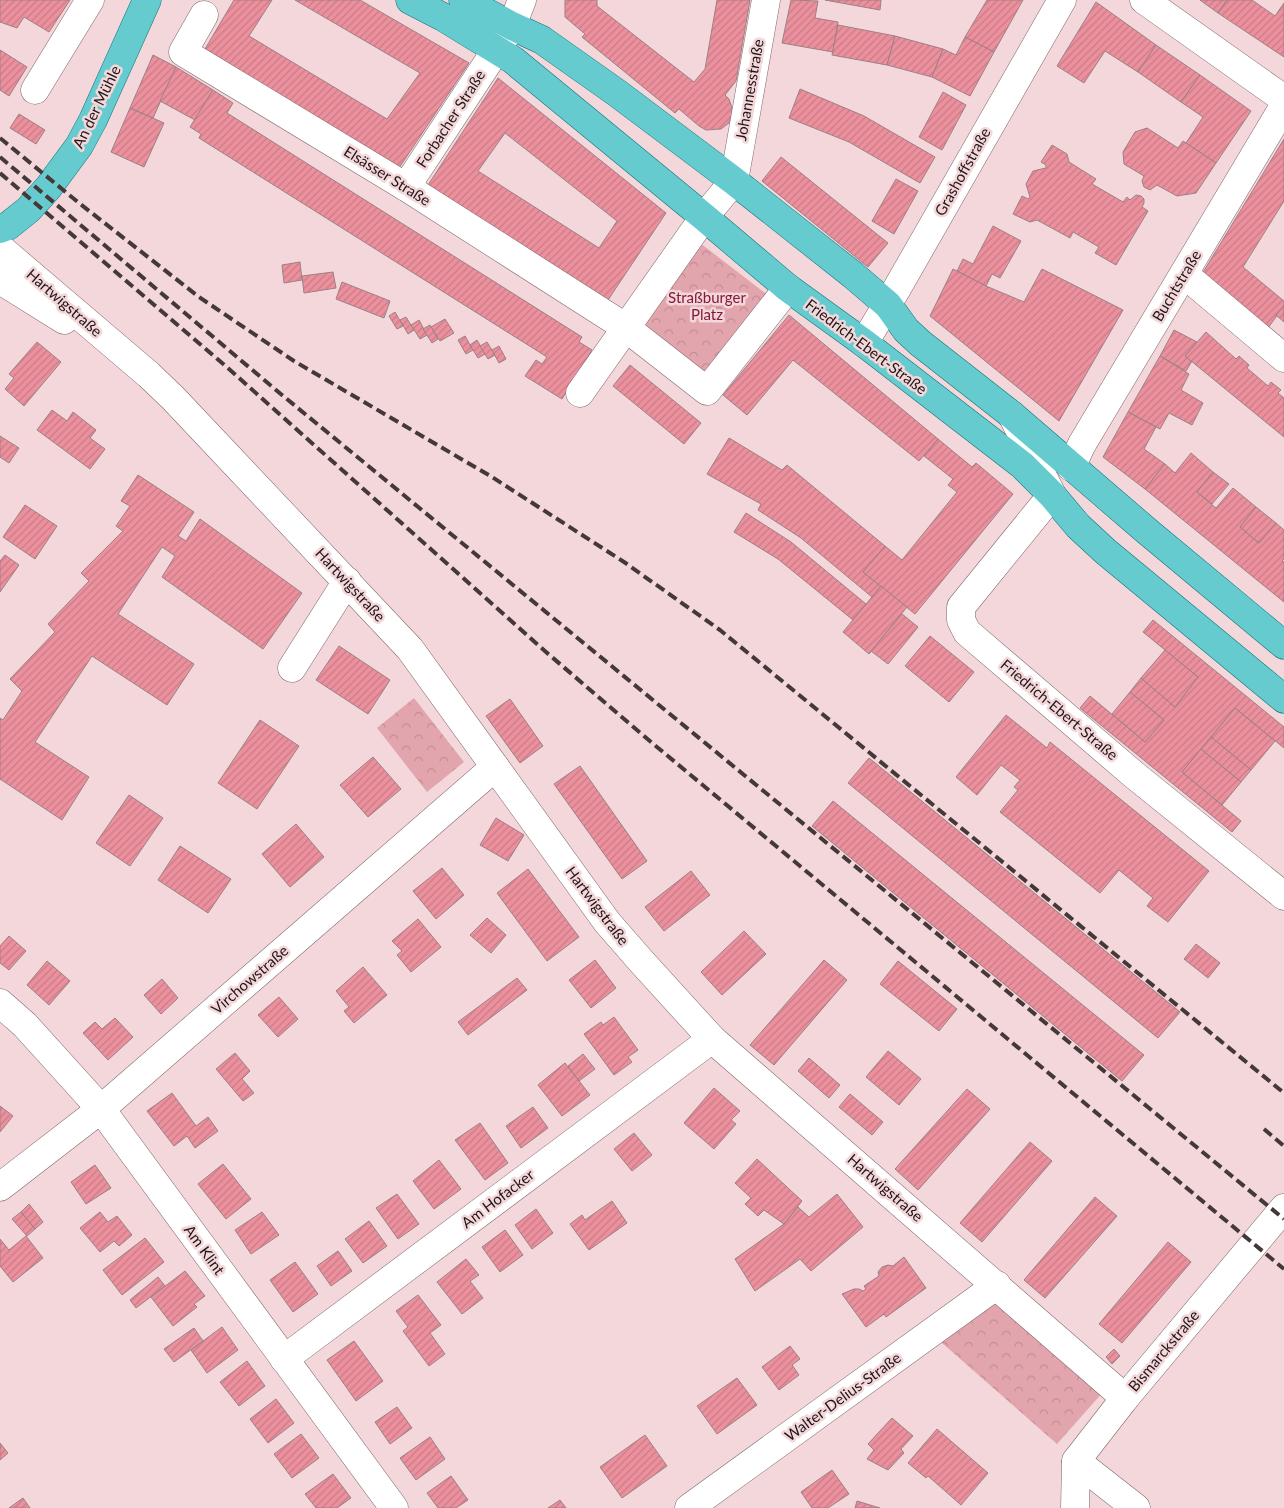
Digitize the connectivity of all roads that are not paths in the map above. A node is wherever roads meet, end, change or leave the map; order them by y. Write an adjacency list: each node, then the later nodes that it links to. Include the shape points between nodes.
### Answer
1 (90, 0): 14 (street)
2 (140, 0): 12 (main road, An der Mühle)
3 (147, 0): 12 (main road, An der Mühle)
4 (410, 0): 13 (main road, Friedrich-Ebert-Straße)
5 (463, 0): 11 (main road, Friedrich-Ebert-Straße)
6 (522, 0): 11 (street)
7 (766, 0): 17 (street, Johannesstraße)
8 (1062, 0): 25 (street, Grashoffstraße)
9 (1144, 0): 15 (street)
10 (204, 15): 18 (street, Elsässer Straße, via 183,52)
11 (512, 26): 13 (street); 17 (main road, Friedrich-Ebert-Straße, via 542,40)
12 (127, 44): 20 (main road, An der Mühle, via 79,146 28,210)
13 (496, 50): 18 (street, Forbacher Straße); 19 (main road, Friedrich-Ebert-Straße, via 513,60)
14 (35, 90)
15 (1284, 98)
16 (1284, 106): 22 (street, Buchtstraße)
17 (734, 181): 19 (street); 25 (main road, Friedrich-Ebert-Straße)
18 (406, 188): 26 (street, Elsässer Straße)
19 (704, 217): 24 (main road, Friedrich-Ebert-Straße); 26 (street)
20 (0, 229)
21 (0, 248): 28 (street, Hartwigstraße)
22 (1184, 274): 29 (street); 32 (street, Buchtstraße)
23 (0, 280): 28 (street, Hartwigstraße)
24 (788, 288): 26 (street, via 707,391); 27 (main road, Friedrich-Ebert-Straße)
25 (888, 305): 27 (street, Grashoffstraße); 31 (main road, Friedrich-Ebert-Straße, via 920,343)
26 (625, 328): 30 (street)
27 (864, 343): 33 (main road, Friedrich-Ebert-Straße, via 1022,465)
28 (128, 358): 34 (street, Hartwigstraße, via 173,398)
29 (1284, 358)
30 (580, 393)
31 (1012, 415): 32 (main road, Friedrich-Ebert-Straße); 33 (street, Friedrich-Ebert-Straße)
32 (1071, 467): 33 (main road, Friedrich-Ebert-Straße); 35 (main road, Friedrich-Ebert-Straße)
33 (1052, 495): 37 (main road, Friedrich-Ebert-Straße, via 1078,526 1105,550); 39 (street, Friedrich-Ebert-Straße, via 961,607 960,620 967,632 1133,774)
34 (346, 582): 36 (street); 38 (street, Hartwigstraße, via 410,649)
35 (1284, 645)
36 (292, 668)
37 (1284, 699)
38 (495, 767): 41 (street, Hartwigstraße, via 607,922); 42 (street, Virchowstraße)
39 (1284, 896)
40 (0, 1004): 42 (street, Am Klint, via 25,1025)
41 (712, 1039): 45 (street, Hartwigstraße); 46 (street, Am Hofacker)
42 (101, 1109): 43 (street, Virchowstraße); 46 (street, Am Klint)
43 (0, 1187)
44 (1284, 1208): 47 (street, Bismarckstraße)
45 (997, 1285): 47 (street, Hartwigstraße); 50 (street, Walter-Delius-Straße)
46 (284, 1359): 49 (street, Am Klint)
47 (1125, 1398): 48 (street, Bismarckstraße)
48 (1076, 1461): 51 (street); 52 (street)
49 (394, 1508)
50 (689, 1508)
51 (1075, 1508)
52 (1136, 1508)

